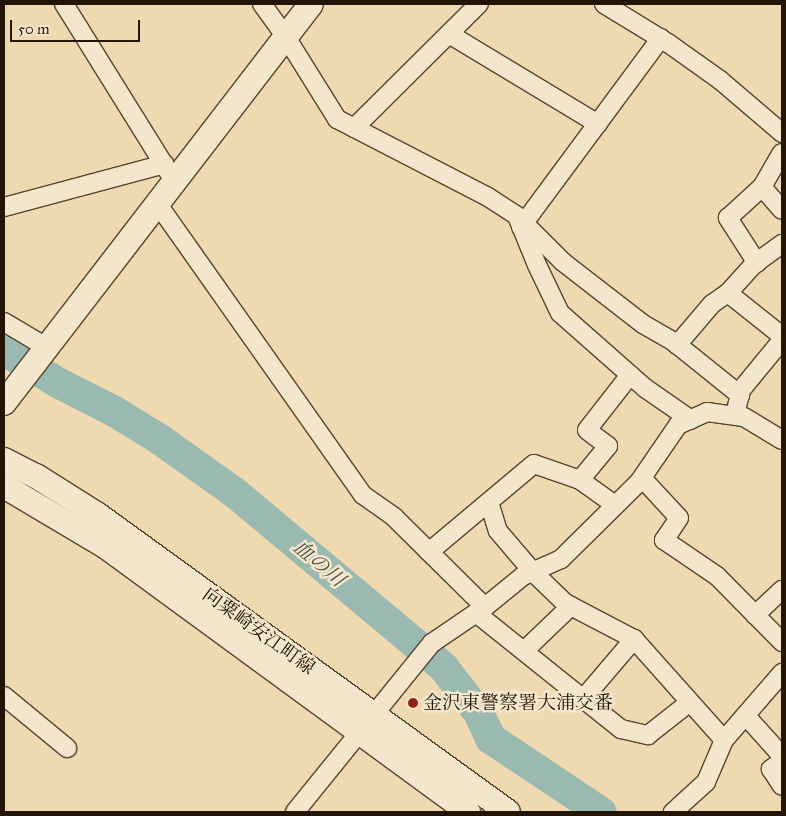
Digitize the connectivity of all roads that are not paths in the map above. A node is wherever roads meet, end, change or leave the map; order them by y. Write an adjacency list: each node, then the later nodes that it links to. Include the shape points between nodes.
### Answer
1 (64, 4): 13 (street)
2 (262, 4): 7 (street)
3 (311, 4): 7 (main road)
4 (479, 4): 6 (street)
5 (604, 4): 8 (street)
6 (449, 34): 9 (street); 10 (street)
7 (286, 37): 10 (street, via 337,119); 13 (main road)
8 (661, 38): 9 (street); 11 (street, via 720,80)
9 (598, 124): 18 (street)
10 (354, 128): 18 (street, via 488,197 517,216)
11 (782, 133)
12 (782, 153): 14 (street)
13 (169, 173): 15 (main road); 16 (street)
14 (762, 187): 17 (street); 20 (street, via 728,218)
15 (157, 203): 26 (main road); 39 (street, via 363,495 394,518)
16 (4, 207)
17 (782, 210)
18 (523, 225): 25 (street, via 563,262 642,324); 27 (street, via 560,314)
19 (782, 244): 20 (street)
20 (757, 262): 21 (street)
21 (728, 293): 23 (street); 25 (street, via 712,304)
22 (4, 322): 26 (street)
23 (782, 336)
24 (782, 340): 29 (street)
25 (677, 345): 29 (street)
26 (45, 348): 28 (main road)
27 (630, 375): 31 (street); 35 (street, via 587,430 608,446)
28 (10, 388)
29 (740, 395): 30 (street)
30 (734, 416): 31 (street, via 707,412); 32 (street, via 744,417)
31 (690, 420): 34 (street, via 678,425)
32 (782, 440)
33 (4, 460): 52 (main road, 向粟崎安江町線, via 98,514)
34 (642, 478): 38 (street); 44 (street, via 680,518 664,540 717,576)
35 (580, 480): 37 (street, via 534,464); 38 (street)
36 (4, 486): 54 (main road, 向粟崎安江町線, via 105,546)
37 (489, 502): 39 (street); 40 (street, via 498,531)
38 (615, 504): 40 (street, via 561,559)
39 (429, 552): 43 (street)
40 (533, 572): 42 (street); 43 (street, via 523,576)
41 (782, 590): 44 (street)
42 (571, 606): 45 (street); 47 (street)
43 (480, 610): 47 (street); 52 (street, via 424,653)
44 (756, 615): 46 (street)
45 (634, 639): 50 (street); 51 (street)
46 (782, 642)
47 (524, 651): 50 (street)
48 (782, 673): 53 (street)
49 (4, 696): 56 (street)
50 (583, 699): 51 (street, via 621,729 648,735)
51 (690, 702): 55 (street)
52 (376, 714): 54 (street); 62 (main road, 向粟崎安江町線)
53 (746, 716): 55 (street); 57 (street)
54 (358, 733): 60 (street); 61 (main road, 向粟崎安江町線)
55 (724, 740): 63 (street, via 706,782)
56 (67, 748)
57 (782, 756)
58 (782, 761): 59 (street, via 771,769)
59 (782, 786)
60 (295, 812)
61 (468, 812)
62 (508, 812)
63 (673, 812)

